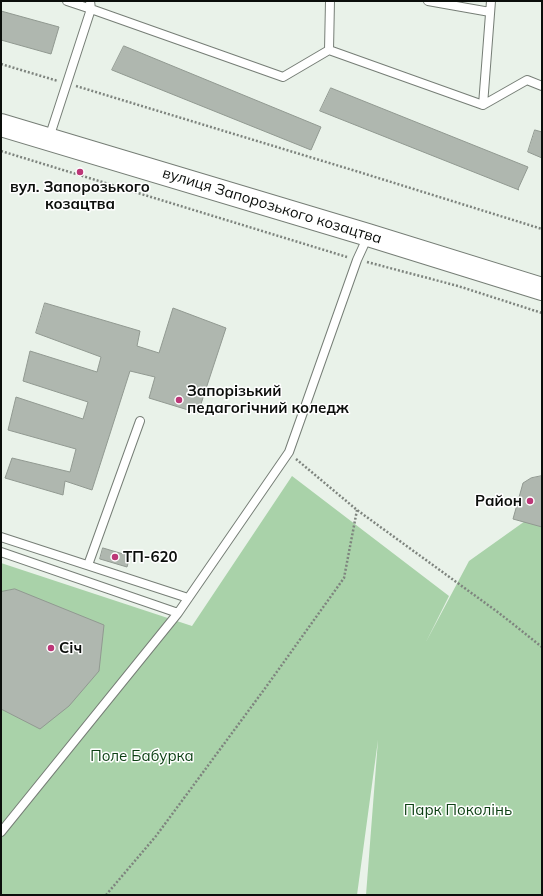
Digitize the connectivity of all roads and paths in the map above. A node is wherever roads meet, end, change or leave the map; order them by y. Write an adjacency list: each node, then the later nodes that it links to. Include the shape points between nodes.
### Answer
1 (67, 1): 5 (lane)
2 (330, 1): 7 (lane)
3 (428, 1): 6 (lane)
4 (491, 1): 6 (lane)
5 (91, 5): 7 (lane, via 283,77); 9 (lane)
6 (490, 12): 11 (lane)
7 (329, 50): 11 (lane)
8 (1, 64): 9 (path)
9 (67, 84): 13 (lane); 15 (path)
10 (542, 86): 11 (lane, via 527,80)
11 (483, 105)
12 (1, 124): 13 (street, вулиця Запорозького козацтва)
13 (49, 139): 16 (street, вулиця Запорозького козацтва)
14 (1, 151): 17 (path)
15 (542, 229)
16 (368, 235): 17 (lane); 18 (street, вулиця Запорозького козацтва)
17 (357, 260): 19 (path, via 458,286); 21 (lane)
18 (542, 289)
19 (542, 313)
20 (140, 421): 25 (lane)
21 (289, 452): 22 (path); 26 (lane)
22 (357, 510): 28 (path); 30 (path, via 344,578 156,836)
23 (1, 536): 25 (lane)
24 (1, 552): 27 (lane)
25 (88, 565): 26 (lane)
26 (188, 598): 27 (lane)
27 (178, 613): 29 (lane)
28 (542, 647)
29 (1, 832)
30 (106, 895)

